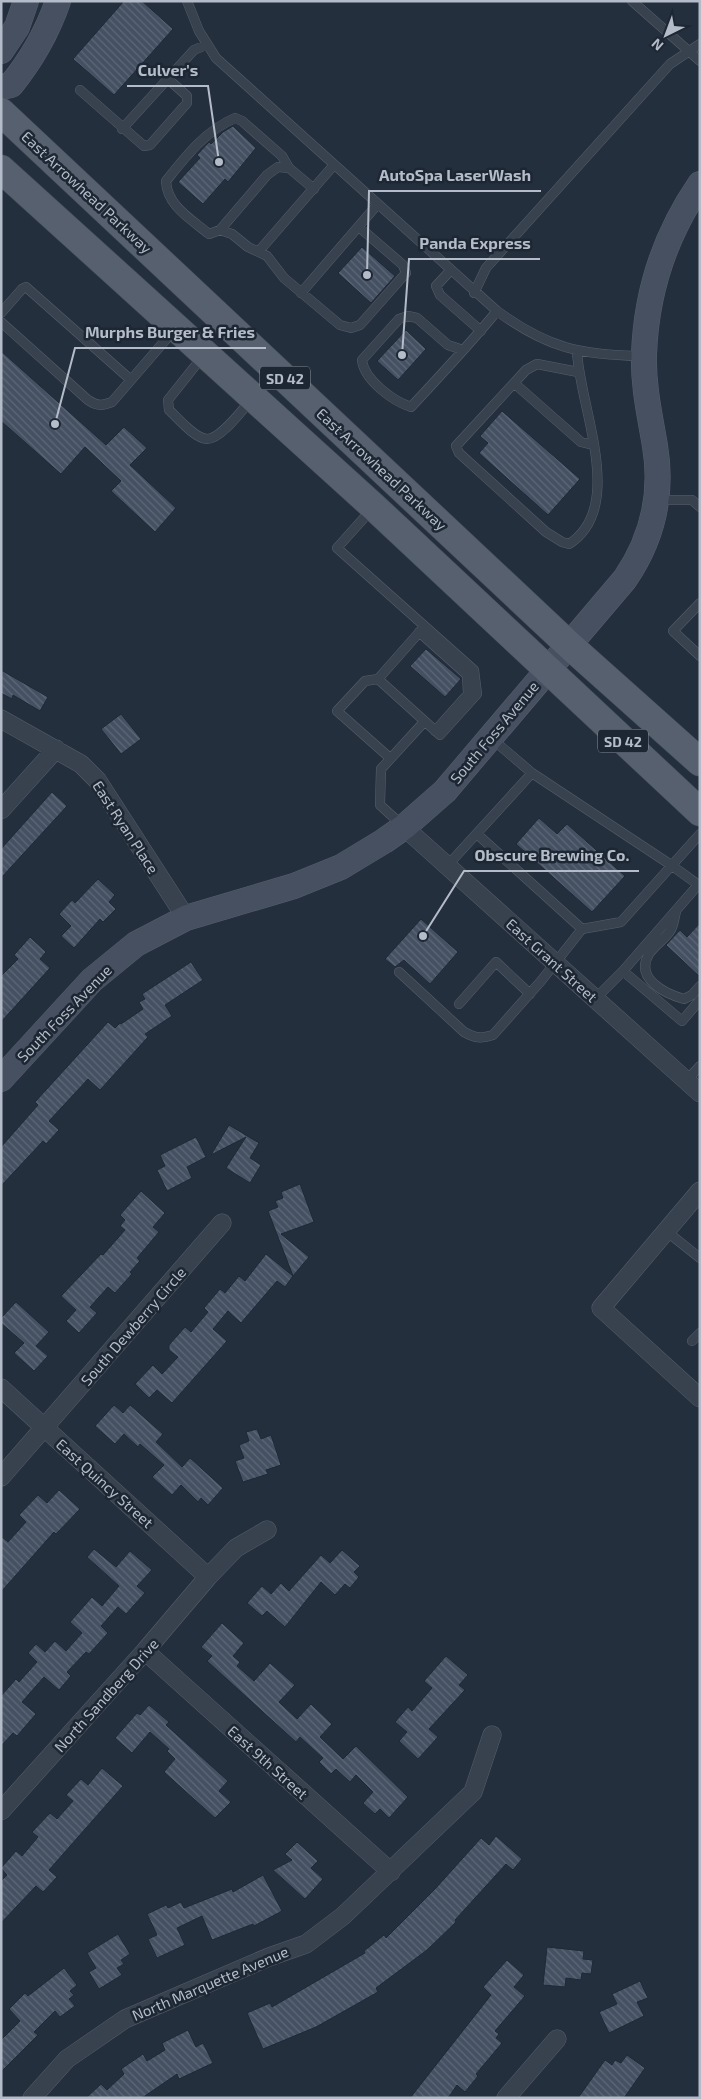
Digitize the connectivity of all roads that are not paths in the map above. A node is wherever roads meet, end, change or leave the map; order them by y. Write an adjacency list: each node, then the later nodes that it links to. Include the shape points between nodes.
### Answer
1 (26, 1): 7 (street, via 17,27)
2 (58, 1): 11 (street, via 32,57 11,86)
3 (187, 1): 6 (lane)
4 (632, 1): 8 (lane)
5 (700, 44): 8 (lane)
6 (206, 45): 10 (lane, via 194,50); 15 (lane, via 236,78)
7 (1, 51)
8 (688, 51): 9 (lane); 26 (lane, via 670,64 486,268)
9 (700, 61)
10 (168, 80): 14 (lane); 14 (lane, via 187,96 188,103 150,145 144,146)
11 (1, 87)
12 (80, 90): 14 (lane)
13 (1, 112): 46 (main road, East Arrowhead Parkway / SD 42)
14 (122, 129)
15 (334, 166): 19 (lane); 20 (lane)
16 (289, 168): 19 (lane); 22 (lane, via 278,167 267,175); 22 (lane, via 282,156 235,118 193,147 166,181 166,192 172,203 209,234)
17 (1, 169): 30 (main road, SD 42)
18 (700, 184): 35 (street, South Foss Avenue, via 675,224 655,277)
19 (314, 189): 23 (lane)
20 (377, 205): 21 (lane); 24 (lane)
21 (359, 227): 25 (lane); 25 (lane, via 403,265 406,273 360,325 351,328 340,325)
22 (220, 230): 23 (lane)
23 (259, 251): 25 (lane)
24 (450, 271): 26 (lane); 31 (lane, via 436,286 440,296)
25 (302, 293)
26 (474, 293): 27 (lane)
27 (497, 311): 31 (lane); 33 (lane, via 531,333)
28 (1, 313): 37 (lane, via 26,287)
29 (1, 322): 37 (lane, via 94,404 112,402)
30 (176, 327): 34 (main road, SD 42); 37 (lane)
31 (480, 331): 32 (lane)
32 (463, 350): 32 (lane, via 448,345 417,318 408,316 399,319 362,360 363,370 401,404 411,407)
33 (577, 351): 35 (lane); 36 (lane)
34 (205, 354): 39 (main road, SD 42); 39 (lane, via 168,400 169,410 207,439 216,436)
35 (644, 356): 41 (street, South Foss Avenue, via 647,404 658,469)
36 (578, 372): 38 (lane, via 537,364); 40 (lane)
37 (131, 380)
38 (514, 383): 40 (lane, via 581,442); 40 (lane, via 456,446 459,453 546,532 562,542 570,544 579,538 596,507 599,483)
39 (253, 398): 42 (main road, SD 42)
40 (593, 445)
41 (656, 500): 43 (lane, via 692,500); 46 (street, South Foss Avenue, via 652,527 637,561)
42 (374, 507): 45 (lane, via 337,548); 48 (main road, SD 42)
43 (700, 507)
44 (700, 603): 47 (lane, via 674,631)
45 (422, 630): 49 (lane); 51 (lane, via 474,670 477,694 440,735)
46 (569, 645): 48 (street, South Foss Avenue); 55 (main road, East Arrowhead Parkway / SD 42)
47 (700, 656)
48 (546, 670): 52 (street, South Foss Avenue); 58 (main road, SD 42)
49 (378, 679): 51 (lane); 54 (lane, via 365,681 337,711)
50 (1, 719): 53 (street, East Ryan Place)
51 (424, 722): 54 (lane)
52 (491, 738): 56 (lane); 59 (street, South Foss Avenue, via 445,791)
53 (56, 750): 57 (street); 66 (street, East Ryan Place, via 81,764 97,780)
54 (390, 758): 59 (lane, via 381,769 380,805)
55 (700, 762)
56 (532, 773): 60 (lane); 62 (lane)
57 (1, 810)
58 (700, 812)
59 (404, 827): 63 (street, East Grant Street); 66 (street, South Foss Avenue, via 320,876)
60 (476, 834): 63 (lane); 67 (lane)
61 (700, 834): 62 (lane)
62 (671, 865): 64 (lane); 67 (lane, via 620,922)
63 (447, 866): 68 (street, East Grant Street)
64 (699, 885): 65 (lane)
65 (676, 909): 69 (lane); 71 (lane, via 671,930 648,955 646,970 654,986 667,994 684,999)
66 (186, 918): 77 (street, South Foss Avenue, via 136,944 107,967)
67 (582, 929): 68 (lane)
68 (555, 964): 72 (lane); 73 (street, East Grant Street)
69 (623, 971): 73 (lane); 74 (lane, via 682,1021)
70 (399, 972): 72 (lane, via 464,1032 475,1038 493,1035)
71 (700, 986)
72 (530, 994): 75 (lane, via 496,962)
73 (595, 999): 78 (street, East Grant Street)
74 (700, 1000)
75 (459, 1004)
76 (700, 1066): 78 (lane)
77 (1, 1079)
78 (686, 1081): 79 (street, East Grant Street)
79 (700, 1093)
80 (700, 1190): 82 (street)
81 (222, 1223): 88 (street, South Dewberry Circle)
82 (666, 1231): 83 (lane); 87 (street, via 601,1308)
83 (700, 1258)
84 (700, 1333): 85 (lane)
85 (692, 1341)
86 (1, 1388): 88 (street, East Quincy Street)
87 (700, 1398)
88 (45, 1428): 89 (street, South Dewberry Circle); 91 (street, East Quincy Street)
89 (1, 1477)
90 (267, 1530): 91 (street, North Sandberg Drive, via 236,1548)
91 (208, 1577): 92 (street, North Sandberg Drive)
92 (145, 1651): 94 (street, North Sandberg Drive); 95 (street, East 9th Street)
93 (492, 1736): 95 (street, North Marquette Avenue, via 473,1792)
94 (1, 1811)
95 (391, 1872): 97 (street, North Marquette Avenue, via 343,1916 306,1944 125,2019 67,2059)
96 (557, 2039): 98 (street)
97 (32, 2098)
98 (506, 2098)

